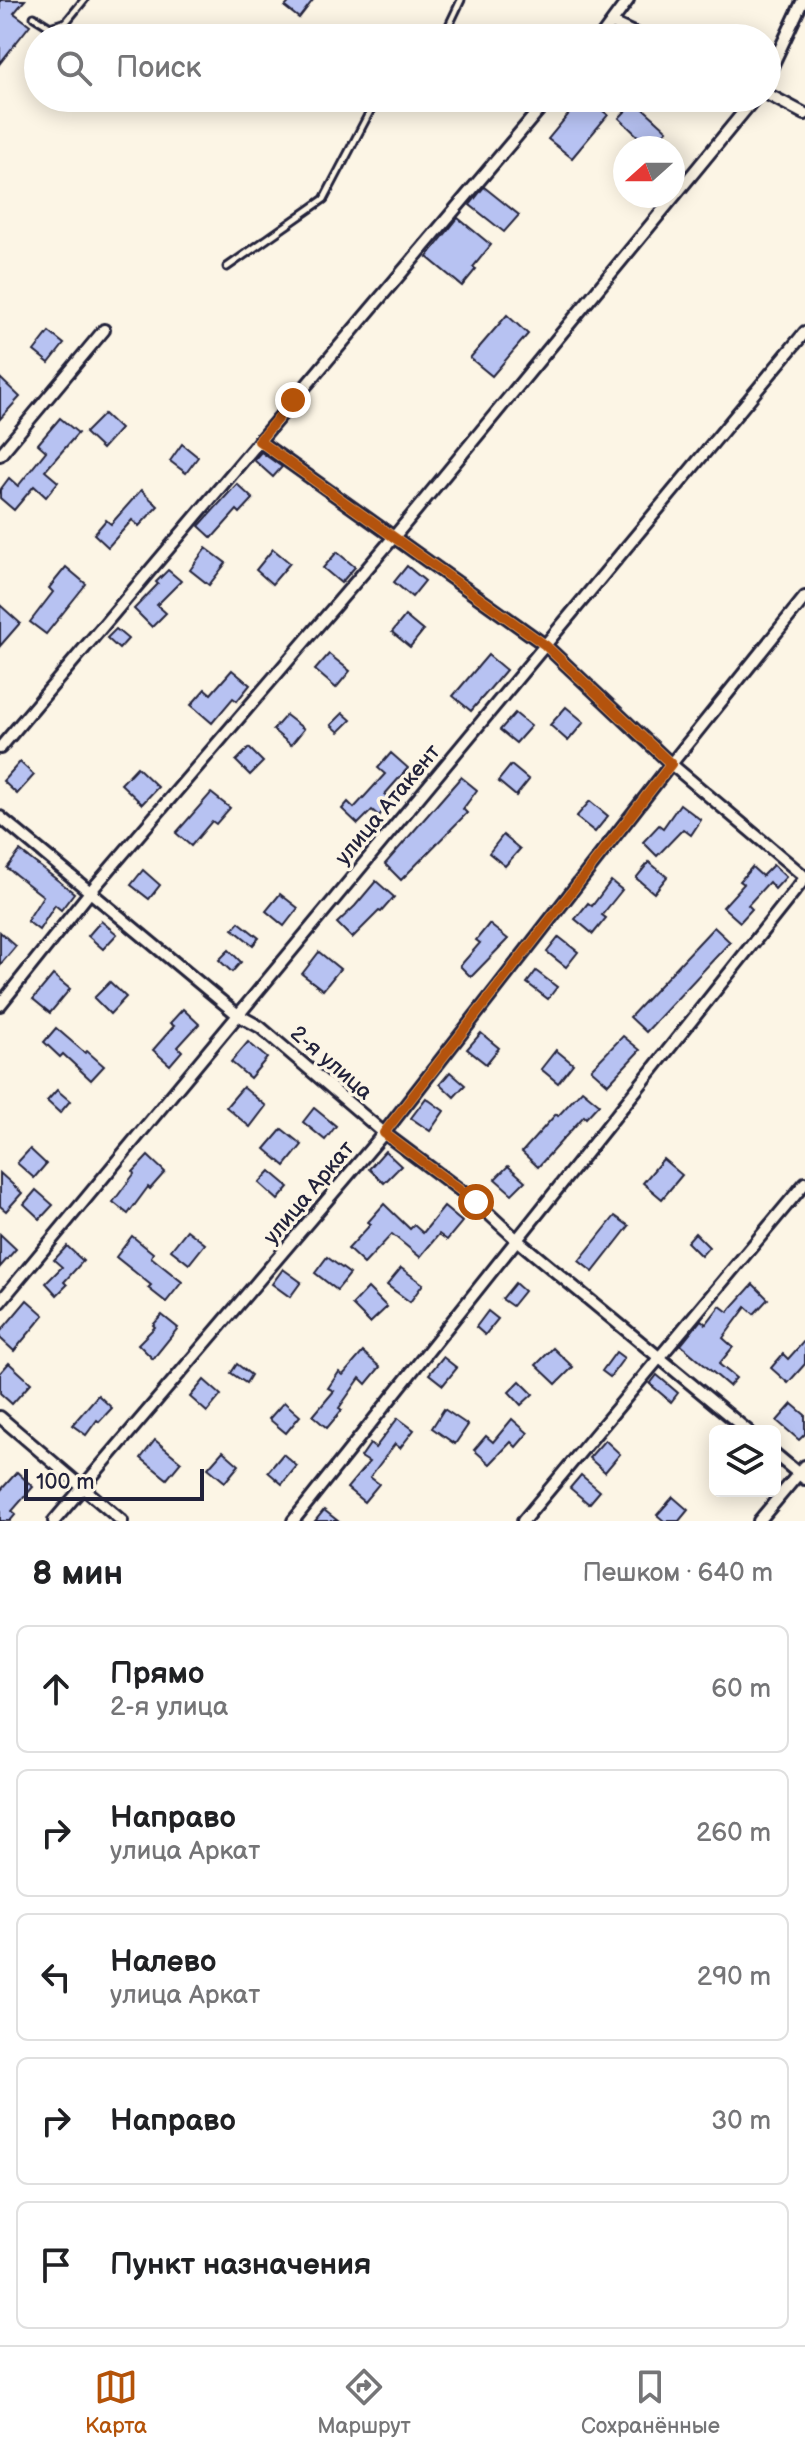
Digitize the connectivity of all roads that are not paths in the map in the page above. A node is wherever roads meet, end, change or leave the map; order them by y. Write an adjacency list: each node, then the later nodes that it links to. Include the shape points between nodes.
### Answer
1 (84, 0): 8 (lane)
2 (461, 0): 9 (lane)
3 (628, 0): 6 (street)
4 (803, 0): 10 (street)
5 (34, 17): 7 (lane)
6 (612, 23)
7 (45, 24)
8 (58, 24)
9 (450, 24)
10 (781, 47)
11 (781, 101): 15 (street)
12 (370, 112): 16 (lane, via 324,199)
13 (537, 112): 19 (street)
14 (743, 112): 21 (street)
15 (805, 114)
16 (227, 267)
17 (104, 330): 20 (street)
18 (805, 332): 23 (street, улица Атакент)
19 (259, 441): 21 (street); 24 (street)
20 (0, 455)
21 (394, 537): 23 (street); 28 (street)
22 (805, 597): 25 (street, улица Аркат)
23 (545, 645): 25 (street); 30 (street, улица Атакент)
24 (0, 748)
25 (671, 764): 27 (street); 31 (street, улица Аркат)
26 (0, 817): 28 (street, 2-я улица)
27 (805, 877): 33 (street)
28 (90, 892): 29 (street); 30 (street, 2-я улица)
29 (0, 1005)
30 (238, 1015): 31 (street, 2-я улица, via 260,1027); 34 (street, улица Атакент)
31 (384, 1133): 33 (street, 2-я улица); 40 (street, улица Аркат)
32 (805, 1183): 35 (street)
33 (516, 1239): 35 (street, 2-я улица); 43 (street)
34 (0, 1302)
35 (661, 1357): 37 (street, 2-я улица); 44 (street)
36 (0, 1417): 40 (street)
37 (741, 1425)
38 (781, 1458): 39 (street)
39 (803, 1473): 45 (street)
40 (82, 1487): 41 (street, улица Аркат); 42 (street)
41 (54, 1521)
42 (122, 1521)
43 (293, 1521)
44 (523, 1521)
45 (759, 1521)

